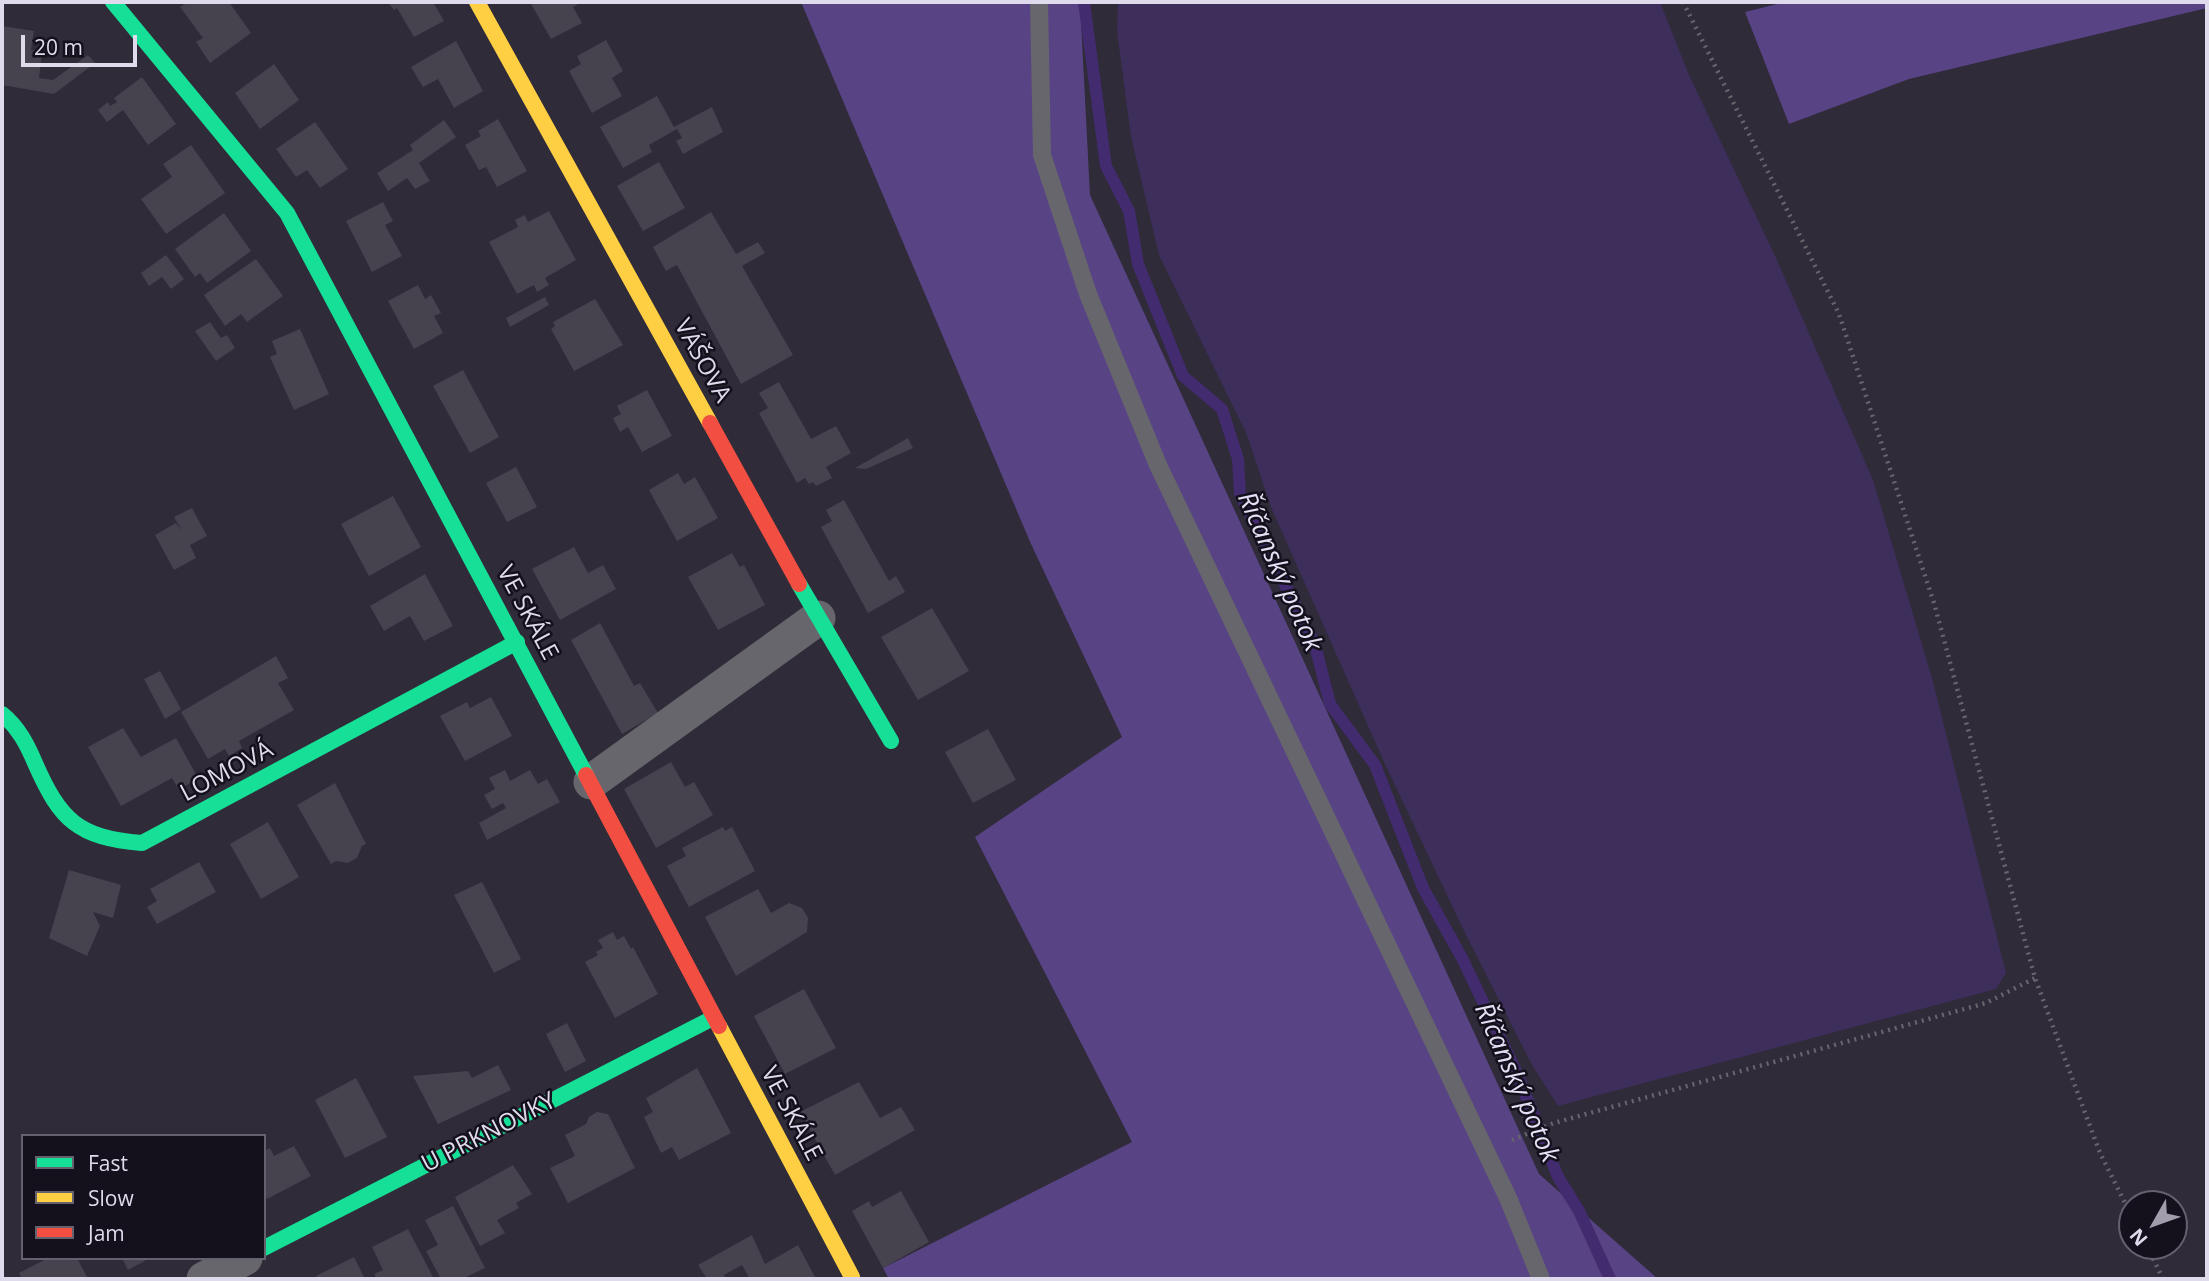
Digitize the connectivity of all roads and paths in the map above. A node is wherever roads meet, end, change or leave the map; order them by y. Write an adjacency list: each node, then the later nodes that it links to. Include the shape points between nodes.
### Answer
1 (113, 2): 6 (street, VE SKÁLE, via 287,213)
2 (477, 2): 5 (street, VÁŠOVA)
3 (1039, 2): 19 (lane, via 1042,155 1088,294 1158,465 1508,1199)
4 (1683, 2): 10 (path, via 1839,314 1934,603)
5 (818, 618): 8 (street, VÁŠOVA); 9 (street)
6 (517, 642): 7 (street, LOMOVÁ, via 142,843 111,842 79,831 52,802 26,743); 9 (street, VE SKÁLE)
7 (2, 714)
8 (891, 741)
9 (591, 782): 11 (street, VE SKÁLE)
10 (2035, 978): 12 (path, via 1986,1003 1554,1123); 13 (path, via 2100,1153)
11 (713, 1018): 14 (street, U PRKNOVKY); 17 (street, VE SKÁLE)
12 (1516, 1138)
13 (2119, 1190)
14 (266, 1247)
15 (241, 1260): 18 (street)
16 (2154, 1260): 20 (path)
17 (852, 1277)
18 (204, 1279)
19 (1541, 1279)
20 (2163, 1279)

